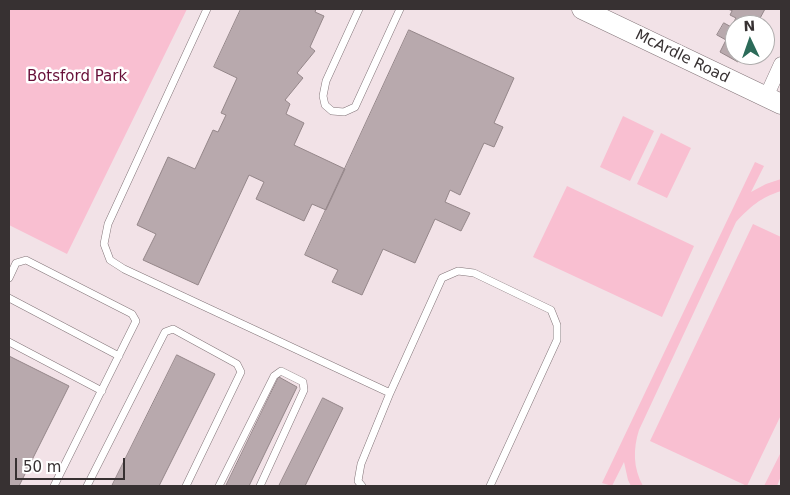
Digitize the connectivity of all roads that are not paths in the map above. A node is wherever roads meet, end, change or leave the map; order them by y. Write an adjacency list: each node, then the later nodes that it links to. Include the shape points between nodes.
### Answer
1 (207, 9): 12 (lane, via 108,224 104,244 110,260)
2 (359, 9): 3 (lane, via 326,81 323,96 325,105 332,111 344,112 354,107)
3 (400, 9)
4 (582, 9): 6 (main road, McArdle Road)
5 (781, 64): 6 (street)
6 (774, 101)
7 (9, 278): 10 (lane, via 16,263 26,260 132,314 136,321)
8 (9, 298): 10 (lane)
9 (9, 342): 11 (lane)
10 (119, 356): 11 (lane)
11 (102, 391): 13 (lane)
12 (390, 393): 18 (lane, via 361,464 358,481); 19 (lane, via 442,278 458,271 474,273 551,310 558,340)
13 (54, 486)
14 (87, 486): 15 (lane, via 165,332 173,329 237,364 241,372)
15 (186, 486)
16 (219, 486): 17 (lane, via 274,376 281,371 303,382 304,390)
17 (260, 486)
18 (362, 486)
19 (490, 486)

